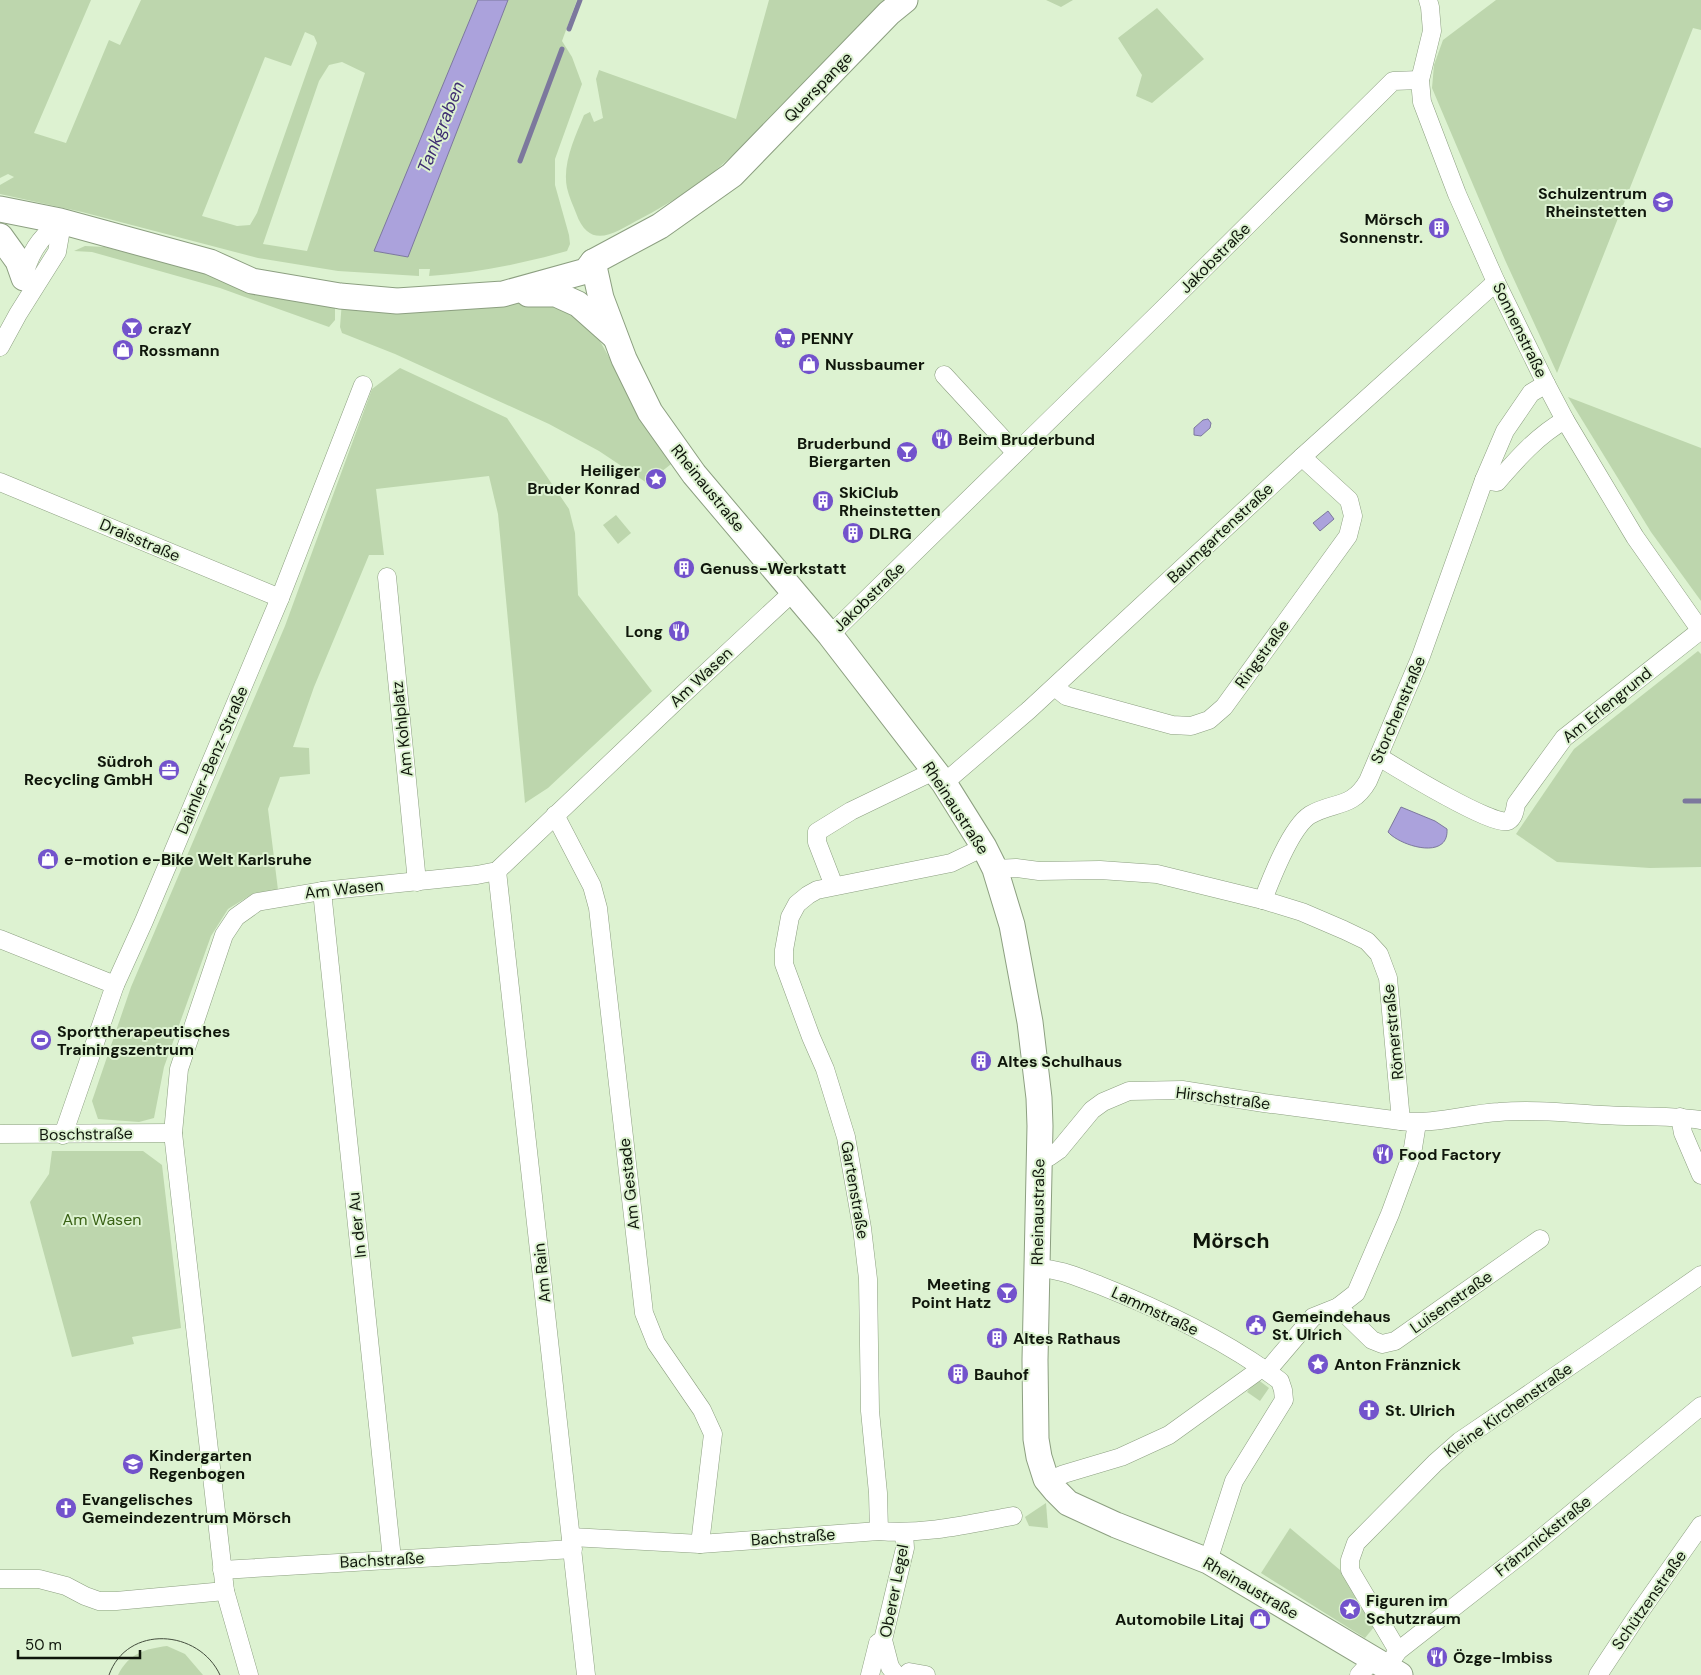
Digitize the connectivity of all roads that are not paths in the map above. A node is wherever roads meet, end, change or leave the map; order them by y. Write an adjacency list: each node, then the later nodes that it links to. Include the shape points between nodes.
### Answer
1 (905, 0): 8 (street, Querspange, via 732,175 660,226)
2 (1428, 0): 3 (street, Sonnenstraße, via 1432,31)
3 (1420, 80): 10 (street, Sonnenstraße, via 1422,102 1457,194); 19 (street, Jakobstraße, via 1393,81)
4 (0, 209): 5 (street)
5 (60, 221): 7 (street); 9 (street, via 36,245); 12 (street, via 57,252)
6 (0, 236): 9 (street, via 18,261)
7 (210, 262): 8 (street, via 400,286 454,285 501,279 568,260); 11 (street, via 252,281 340,296 397,301)
8 (593, 262): 11 (street, Querspange, via 586,271); 13 (street, Rheinaustraße, via 601,298)
9 (24, 278): 12 (street)
10 (1496, 282): 16 (street, Sonnenstraße); 20 (street, Baumgartenstraße)
11 (506, 293): 13 (street, via 556,294 578,304)
12 (18, 314): 14 (street)
13 (617, 339): 24 (street, Rheinaustraße, via 650,412 700,481)
14 (0, 347)
15 (944, 375): 19 (street)
16 (1546, 384): 18 (street, Sonnenstraße); 21 (street, Storchenstraße, via 1532,393 1505,431)
17 (363, 385): 25 (street, Daimler-Benz-Straße)
18 (1565, 420): 21 (street, via 1550,428 1497,482); 26 (street, Sonnenstraße, via 1635,537)
19 (1015, 452): 27 (street, Jakobstraße)
20 (1302, 457): 28 (street, Baumgartenstraße); 28 (street, Ringstraße, via 1349,500 1353,516 1348,536 1224,707 1210,720 1191,726 1172,725 1066,696)
21 (1484, 480): 29 (street, Storchenstraße, via 1421,656)
22 (0, 482): 25 (street, Draisstraße)
23 (387, 577): 34 (street, Am Kohlplatz)
24 (794, 591): 27 (street, Rheinaustraße); 31 (street, Am Wasen)
25 (280, 598): 39 (street, Daimler-Benz-Straße)
26 (1701, 630): 29 (street, Am Erlengrund, via 1564,738 1516,804 1508,821 1499,822 1457,802)
27 (830, 635): 30 (street, Rheinaustraße)
28 (1055, 687): 30 (street, Baumgartenstraße)
29 (1379, 757): 37 (street, Storchenstraße, via 1356,797 1309,816 1302,822 1274,871)
30 (939, 777): 32 (street, Rheinaustraße); 35 (street, via 851,812 817,832 817,842)
31 (556, 815): 33 (street, Am Wasen); 60 (street, Am Gestade, via 592,886 598,908 644,1313 656,1343 702,1410 712,1434)
32 (990, 858): 35 (street, Gartenstraße); 37 (street, Römerstraße, via 1157,874); 46 (street, Rheinaustraße, via 1012,924 1030,1022 1038,1098)
33 (497, 871): 34 (street, Am Wasen); 59 (street, Am Rain)
34 (417, 882): 36 (street, Am Wasen)
35 (834, 886): 57 (street, Gartenstraße, via 817,890 797,904 786,933 784,964 825,1069 846,1137 862,1228 868,1279 870,1411)
36 (322, 891): 43 (street, Am Wasen, via 257,902 236,917 224,935 179,1069); 61 (street, In der Au)
37 (1263, 900): 42 (street, Römerstraße, via 1344,930 1367,941 1379,954 1388,978)
38 (0, 939): 39 (street)
39 (115, 984): 45 (street, Daimler-Benz-Straße)
40 (1680, 1117): 41 (street); 42 (street, via 1500,1112); 47 (street, via 1683,1133)
41 (1701, 1120)
42 (1409, 1122): 46 (street, Hirschstraße, via 1182,1090 1129,1092 1103,1102 1092,1110 1059,1150 1049,1157); 51 (street, Römerstraße, via 1412,1154 1390,1214 1356,1293)
43 (173, 1133): 45 (street, Boschstraße); 63 (street, Am Wasen)
44 (0, 1134): 45 (street, Boschstraße)
45 (63, 1135)
46 (1039, 1156): 49 (street, Rheinaustraße)
47 (1701, 1175)
48 (1540, 1239): 51 (street, Luisenstraße, via 1394,1341 1382,1344 1372,1340)
49 (1037, 1268): 52 (street, Lammstraße, via 1055,1269 1135,1299 1217,1340); 54 (street, Rheinaustraße, via 1036,1439 1038,1457)
50 (1701, 1275): 67 (street, Kleine Kirchenstraße, via 1460,1441 1356,1543 1350,1570)
51 (1338, 1307): 52 (street, Römerstraße, via 1313,1317)
52 (1264, 1369): 54 (street, via 1169,1436 1121,1457); 62 (street, Lammstraße, via 1280,1381 1284,1400 1234,1481)
53 (1701, 1406): 67 (street, Fränznickstraße)
54 (1048, 1481): 62 (street, Rheinaustraße, via 1068,1503 1085,1512)
55 (1013, 1516): 58 (street, Bachstraße, via 960,1527)
56 (1701, 1525): 74 (street, Schützenstraße)
57 (879, 1531): 58 (street, Bachstraße); 60 (street, Bachstraße)
58 (904, 1533): 66 (street, Oberer Legel, via 905,1548)
59 (572, 1543): 60 (street, Bachstraße); 61 (street, Bachstraße); 69 (street, Am Rain)
60 (700, 1544)
61 (392, 1559): 63 (street, Bachstraße)
62 (1208, 1561): 67 (street, Rheinaustraße)
63 (222, 1570): 65 (street, Am Wasen)
64 (0, 1578): 65 (street, via 39,1579 66,1586 99,1601)
65 (224, 1591): 68 (street, Am Wasen)
66 (883, 1640): 70 (street, via 878,1643); 71 (street, Oberer Legel, via 890,1667)
67 (1384, 1666)
68 (249, 1675)
69 (586, 1675)
70 (870, 1675)
71 (896, 1675)
72 (906, 1675): 73 (street, via 909,1672)
73 (926, 1675)
74 (1598, 1675)

